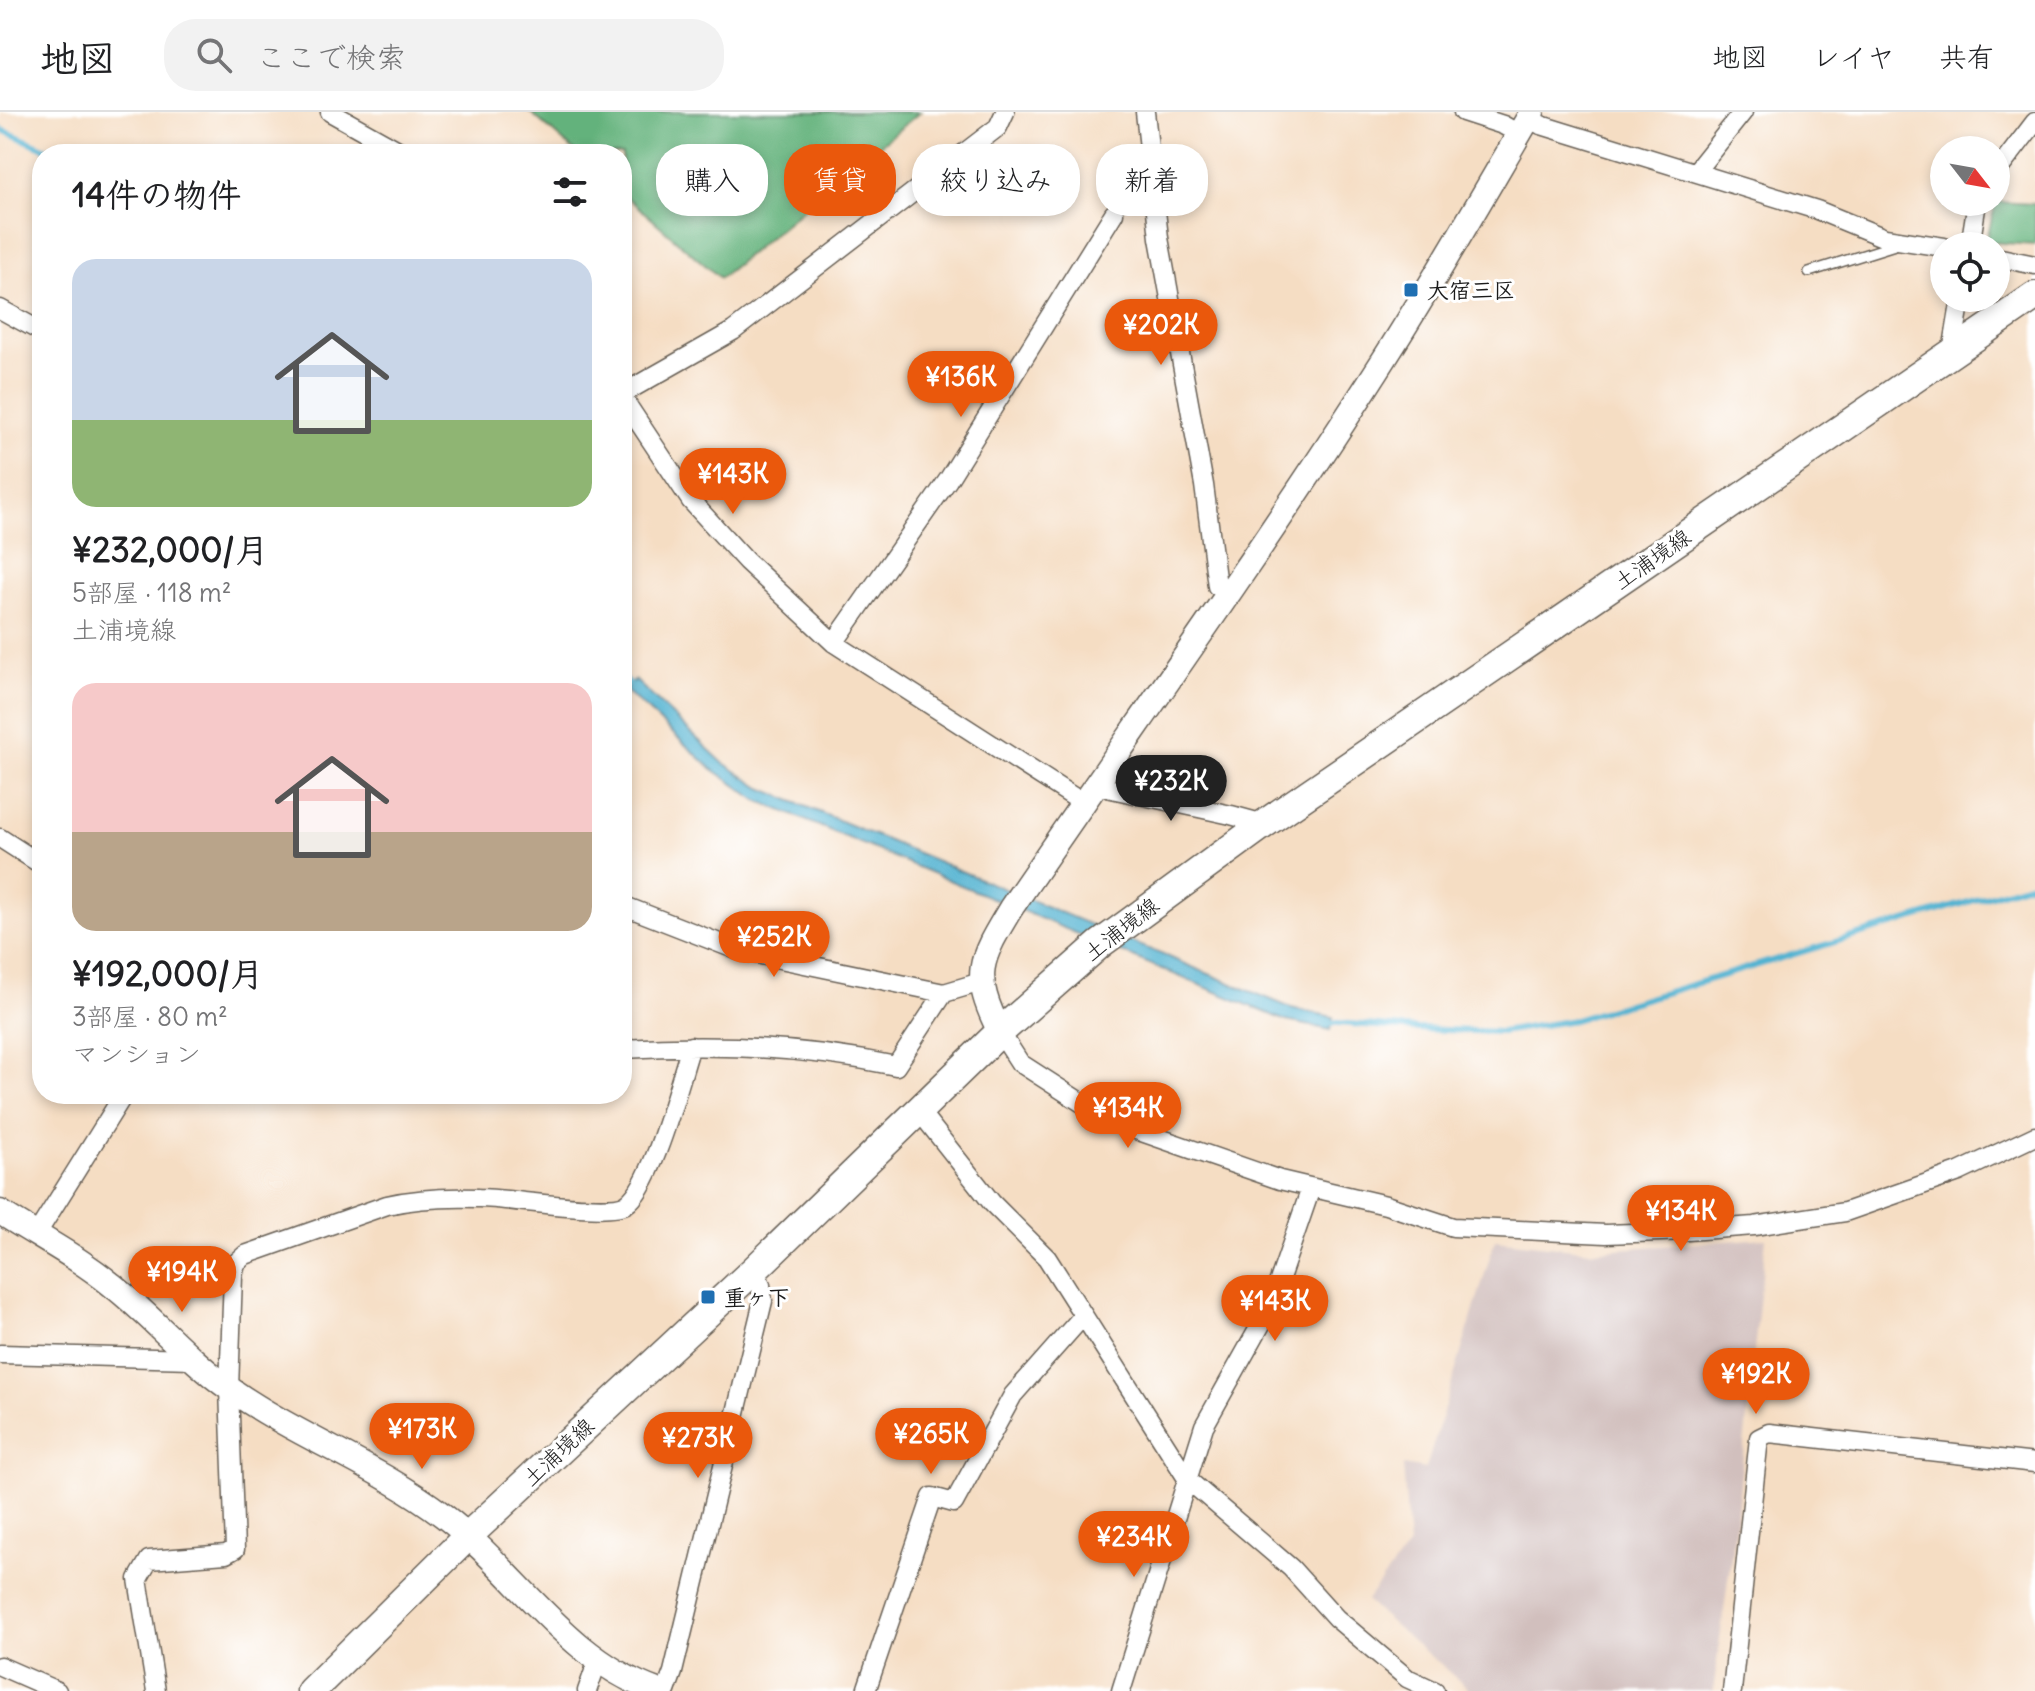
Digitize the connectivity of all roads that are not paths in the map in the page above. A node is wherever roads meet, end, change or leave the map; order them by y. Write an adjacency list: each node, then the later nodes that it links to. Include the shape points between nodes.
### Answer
1 (330, 112): 8 (street)
2 (1005, 112): 22 (street, via 998,127 733,331)
3 (1145, 112): 24 (street, via 1159,238 1217,586)
4 (1463, 112): 6 (street, via 1503,125)
5 (1743, 112): 10 (street)
6 (1526, 122): 10 (street); 24 (street, via 1375,373)
7 (2035, 122): 9 (street)
8 (387, 144)
9 (2010, 155)
10 (1696, 171): 12 (street)
11 (1112, 216): 25 (street, via 948,480)
12 (1905, 241): 13 (street); 16 (lane)
13 (1930, 245)
14 (2010, 260): 15 (street)
15 (2035, 265)
16 (1809, 272)
17 (2035, 296): 21 (main road, 土浦境線)
18 (0, 309): 20 (street)
19 (1959, 312): 21 (street)
20 (32, 327)
21 (1952, 352): 27 (main road, 土浦境線)
22 (632, 390)
23 (632, 411): 25 (street, via 691,501)
24 (1228, 593): 26 (street)
25 (834, 643): 26 (street)
26 (1090, 792): 27 (street, via 1107,788); 31 (street, via 991,942)
27 (1264, 824): 33 (main road, 土浦境線, via 1117,930)
28 (0, 838): 29 (street)
29 (32, 859)
30 (632, 909): 32 (street, via 737,950)
31 (981, 982): 32 (street); 33 (street)
32 (944, 993): 34 (street, via 896,1066 842,1054)
33 (1000, 1032): 37 (main road, 土浦境線); 39 (street, via 1020,1063 1110,1121)
34 (691, 1046): 35 (street); 46 (street, via 654,1159 624,1206 411,1199 245,1255 233,1275)
35 (632, 1049)
36 (118, 1104): 41 (street)
37 (920, 1112): 42 (main road, 土浦境線); 43 (street, via 992,1203 1047,1258)
38 (2035, 1136): 39 (street, via 1959,1172 1845,1212 1688,1231 1606,1234 1453,1227)
39 (1311, 1188): 48 (street, via 1269,1310 1204,1426)
40 (0, 1212): 41 (street)
41 (36, 1235): 45 (street, via 110,1283)
42 (755, 1269): 49 (main road, 土浦境線); 57 (street, via 763,1301)
43 (1083, 1316): 48 (street); 58 (street, via 1013,1395 954,1503 932,1497)
44 (0, 1354): 45 (street)
45 (193, 1359): 46 (street)
46 (229, 1389): 49 (street, via 408,1491); 53 (street, via 235,1549 149,1560 138,1579)
47 (2035, 1463): 61 (street, via 1769,1433 1759,1438)
48 (1188, 1480): 59 (street); 60 (street, via 1291,1568 1336,1618 1407,1678)
49 (468, 1536): 50 (street, via 569,1638); 54 (main road, 土浦境線)
50 (598, 1660): 55 (street); 56 (street)
51 (0, 1666): 52 (street)
52 (57, 1691)
53 (156, 1691)
54 (311, 1691)
55 (587, 1691)
56 (657, 1691)
57 (666, 1691)
58 (866, 1691)
59 (1121, 1691)
60 (1435, 1691)
61 (1732, 1691)

